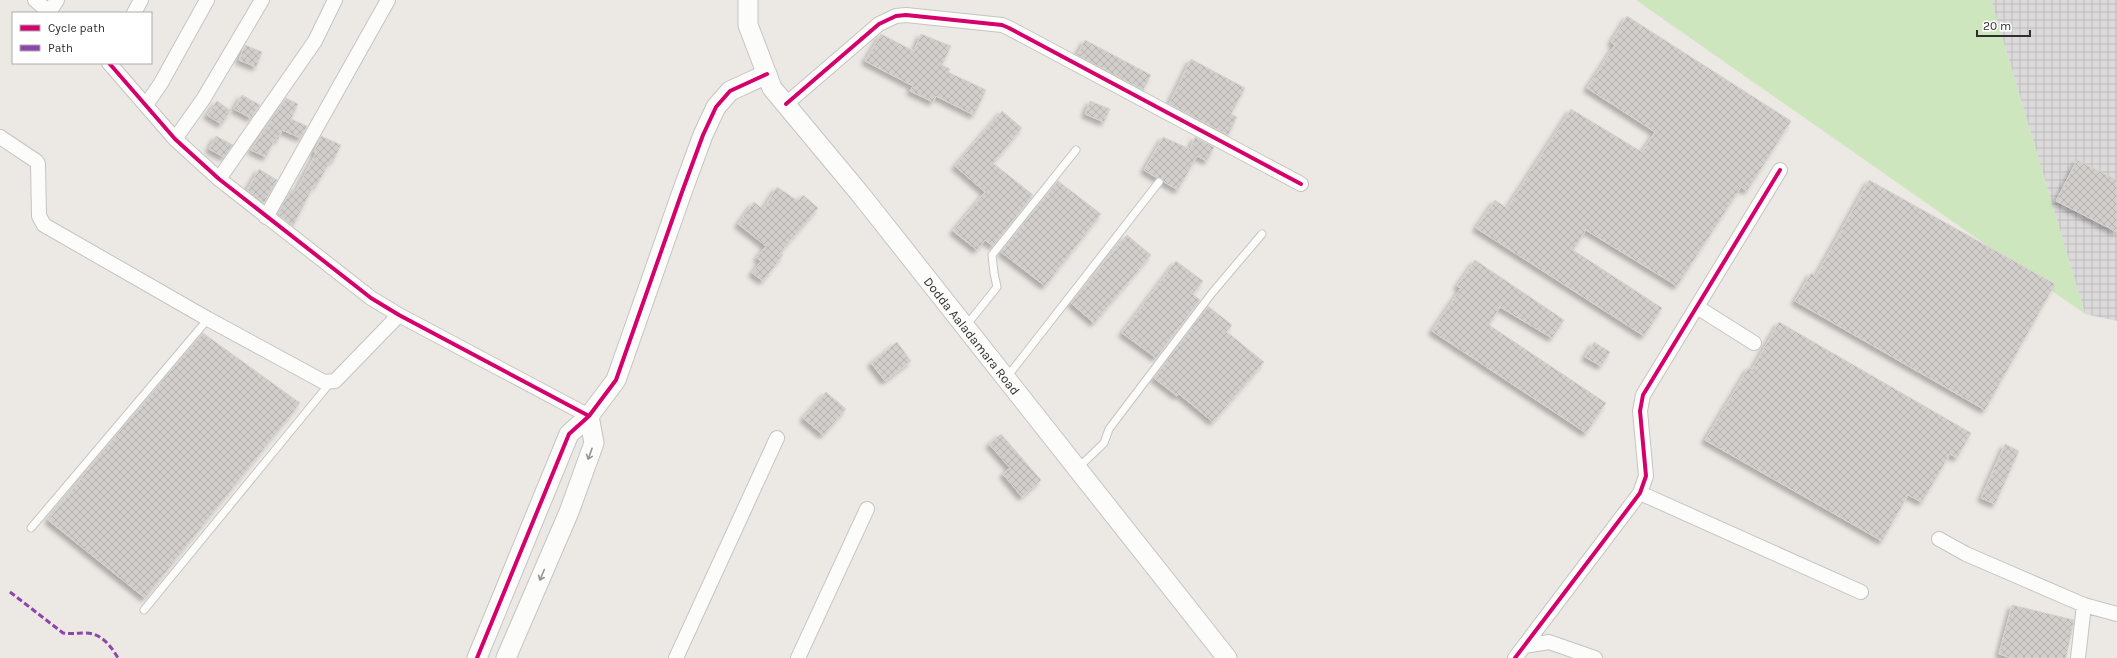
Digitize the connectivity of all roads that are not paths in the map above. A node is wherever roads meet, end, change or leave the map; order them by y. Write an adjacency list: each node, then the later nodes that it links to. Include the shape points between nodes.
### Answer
1 (35, 0): 9 (street)
2 (57, 0): 10 (street)
3 (141, 0): 11 (street)
4 (207, 0): 15 (street)
5 (262, 0): 17 (street, via 204,98)
6 (335, 0): 20 (street, via 316,41)
7 (388, 0): 23 (street)
8 (748, 0): 13 (street, Dodda Aaladamara Road, via 748,25)
9 (49, 12)
10 (51, 12)
11 (135, 12)
12 (110, 64): 15 (street)
13 (767, 74): 14 (street, Dodda Aaladamara Road, via 772,88); 32 (street, via 730,91 716,107 682,192 616,380)
14 (786, 104): 22 (street, via 879,24 889,19 906,16 1002,25); 28 (street, Dodda Aaladamara Road)
15 (146, 105): 17 (street)
16 (0, 138): 27 (street, via 38,164 41,222)
17 (175, 139): 20 (street)
18 (1076, 150): 28 (lane, via 992,254 997,287)
19 (1780, 170): 25 (street)
20 (219, 178): 23 (street)
21 (1159, 182): 30 (lane)
22 (1301, 184)
23 (266, 217): 26 (street, via 371,298)
24 (1262, 234): 34 (lane, via 1212,293 1109,429 1104,443)
25 (1697, 307): 29 (street); 35 (street, via 1643,395 1640,411 1646,476)
26 (399, 315): 31 (street, via 335,381); 32 (street)
27 (208, 319): 31 (street); 37 (lane)
28 (965, 327): 30 (street, Dodda Aaladamara Road)
29 (1754, 343)
30 (1006, 378): 34 (street, Dodda Aaladamara Road)
31 (330, 383): 41 (lane)
32 (589, 416): 44 (street, via 569,434); 45 (street, one-way to 45, via 594,443 569,512)
33 (776, 438): 46 (street)
34 (1077, 470): 48 (street, Dodda Aaladamara Road)
35 (1640, 493): 39 (street); 43 (street)
36 (867, 509): 47 (street)
37 (31, 528)
38 (1939, 539): 40 (street, via 1966,554)
39 (1860, 592)
40 (2084, 606): 42 (street); 51 (street)
41 (144, 610)
42 (2117, 614)
43 (1524, 646): 49 (street); 50 (street, via 1549,642)
44 (477, 658)
45 (506, 658)
46 (676, 658)
47 (798, 658)
48 (1227, 658)
49 (1515, 658)
50 (1595, 658)
51 (2078, 658)

